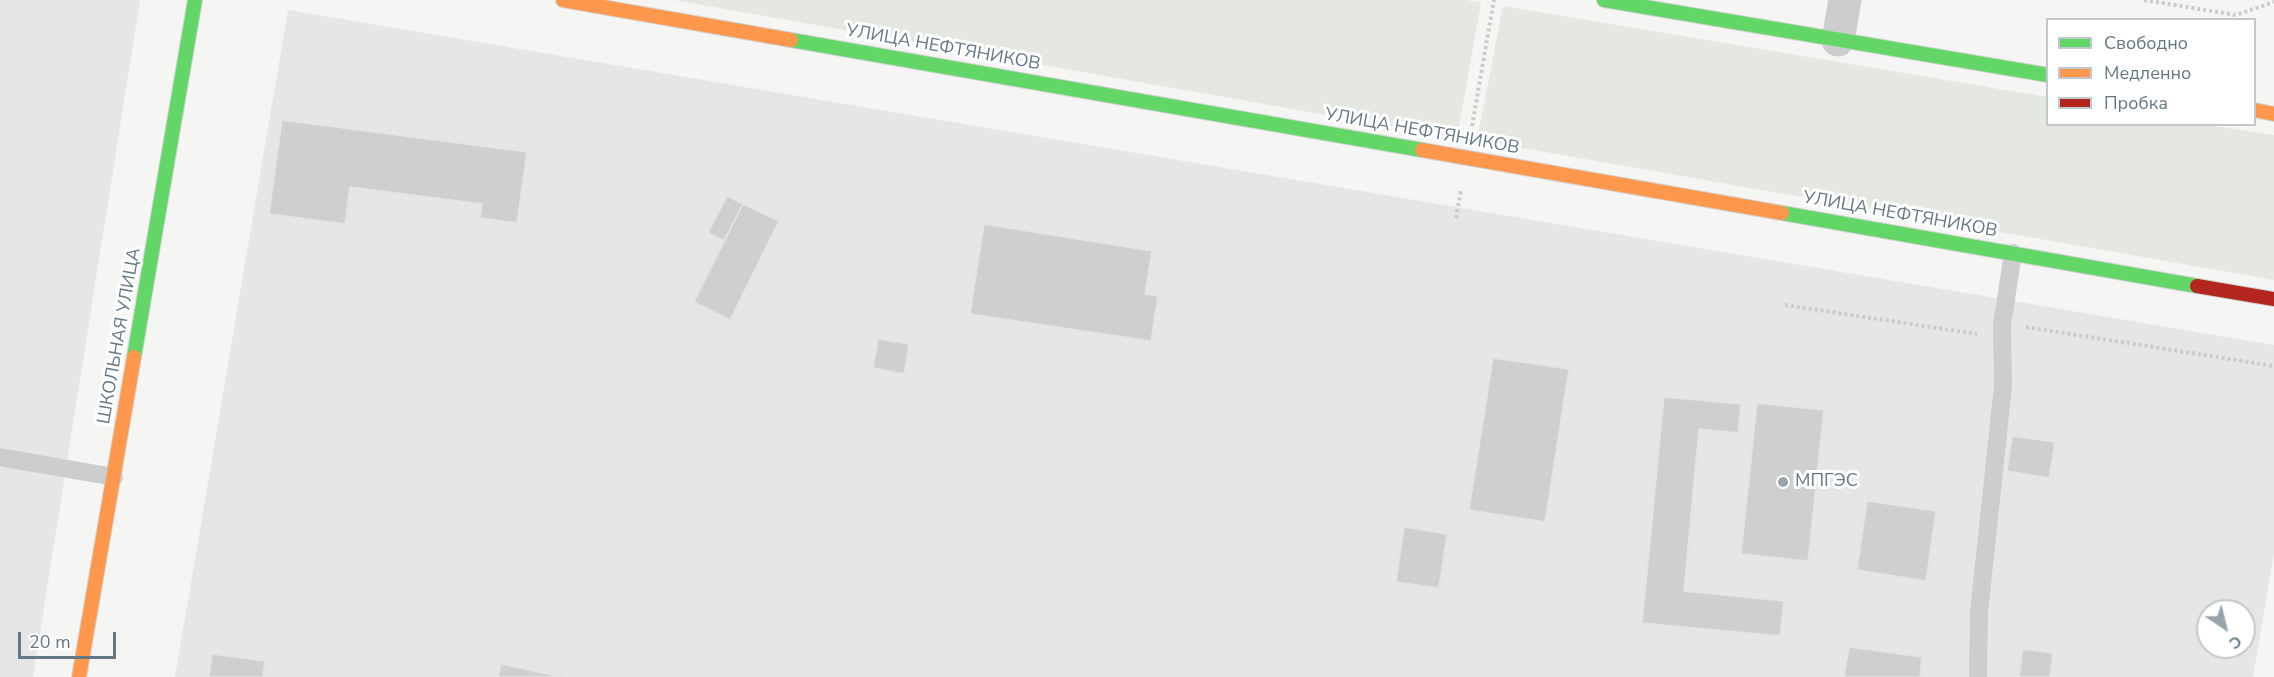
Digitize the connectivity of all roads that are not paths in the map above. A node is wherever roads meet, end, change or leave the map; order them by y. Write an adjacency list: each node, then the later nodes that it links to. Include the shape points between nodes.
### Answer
1 (195, 0): 12 (main road, ШКОЛЬНАЯ УЛИЦА)
2 (563, 0): 9 (main road, УЛИЦА НЕФТЯНИКОВ)
3 (1604, 0): 5 (main road)
4 (1845, 0): 5 (street)
5 (1838, 40): 6 (main road)
6 (2046, 75)
7 (2256, 110): 8 (main road)
8 (2274, 114)
9 (2013, 253): 10 (main road, УЛИЦА НЕФТЯНИКОВ); 14 (lane, via 2002,325 2003,386 1979,612)
10 (2274, 298)
11 (0, 457): 12 (lane)
12 (114, 477): 13 (main road, ШКОЛЬНАЯ УЛИЦА)
13 (79, 677)
14 (1978, 677)

